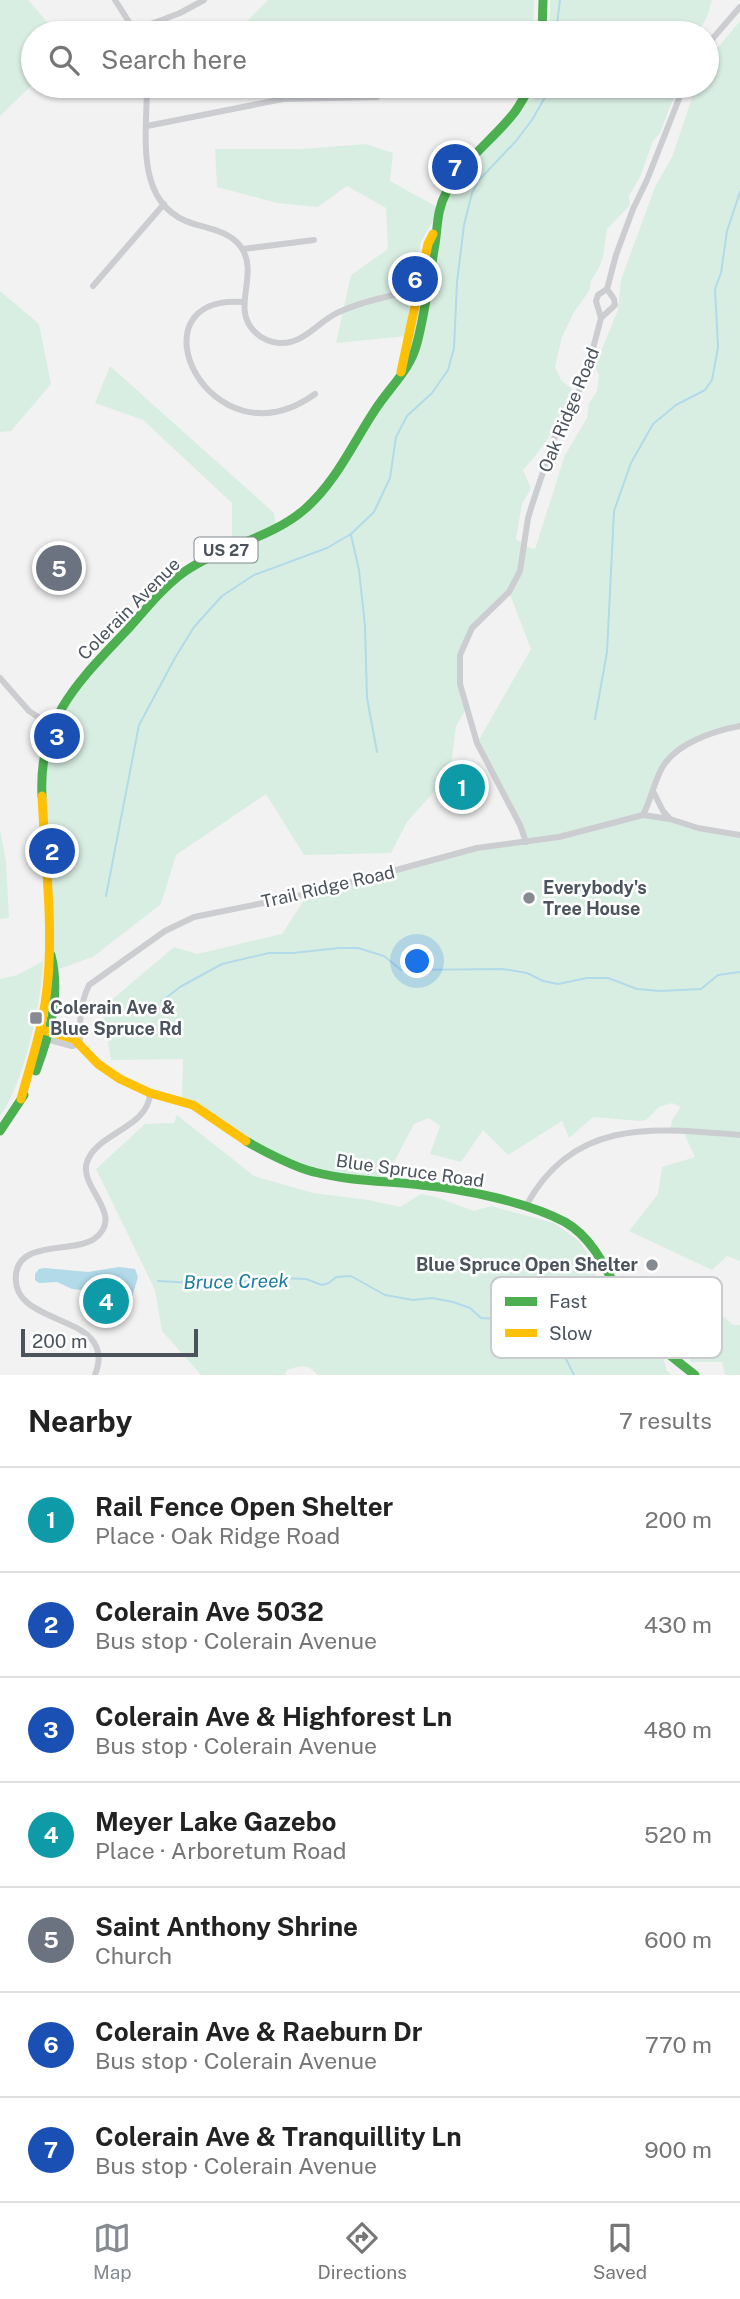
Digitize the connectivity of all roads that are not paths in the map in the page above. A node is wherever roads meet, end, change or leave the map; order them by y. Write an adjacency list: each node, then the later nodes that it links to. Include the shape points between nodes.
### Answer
1 (115, 0): 5 (street)
2 (204, 0): 6 (street)
3 (543, 0): 7 (main road)
4 (740, 7): 8 (street)
5 (128, 21)
6 (161, 21)
7 (542, 21)
8 (719, 31)
9 (147, 98): 13 (street)
10 (330, 98): 13 (street, via 283,99)
11 (523, 98): 19 (main road, Colerain Avenue / US 27, via 452,181 428,244)
12 (679, 98): 18 (street, Oak Ridge Road, via 633,209)
13 (147, 125): 14 (street, via 148,175)
14 (164, 204): 16 (street, via 185,220 223,233); 17 (street)
15 (314, 240): 16 (street)
16 (243, 249): 20 (street, via 248,277)
17 (93, 286)
18 (607, 289): 21 (street, Oak Ridge Road, via 596,301); 21 (street, Oak Ridge Road, via 615,305)
19 (423, 290): 20 (street, via 337,312 299,339 283,343 253,331 244,317); 25 (main road, Colerain Avenue / US 27, via 417,346 410,363 316,499 276,529 184,572 87,673)
20 (243, 302): 22 (street, via 217,302 193,321 187,348 199,381 228,404 261,412 288,409)
21 (601, 317): 30 (street, Oak Ridge Road, via 585,379 554,439 532,505 520,571 509,592 472,628 460,655 460,684 477,743)
22 (315, 394)
23 (0, 678): 25 (street, via 29,711)
24 (740, 726): 26 (street, via 697,740 675,753 662,767)
25 (52, 727): 32 (main road, Colerain Avenue / US 27, via 40,790 50,951 57,971 56,992)
26 (654, 793): 27 (street); 28 (street)
27 (643, 815): 28 (street, Trail Ridge Road); 30 (street, Trail Ridge Road)
28 (670, 819): 29 (street, Trail Ridge Road)
29 (740, 835)
30 (526, 842): 31 (street, Trail Ridge Road, via 459,852 368,879 210,912 179,923 89,985)
31 (79, 1028): 33 (street); 34 (street, Trail Ridge Road)
32 (43, 1034): 33 (main road, Blue Spruce Road); 34 (street, via 72,1046); 36 (main road, Colerain Avenue / US 27, via 21,1099)
33 (65, 1036): 34 (main road, Blue Spruce Road)
34 (80, 1044): 35 (main road, Blue Spruce Road, via 109,1072)
35 (150, 1093): 38 (main road, Blue Spruce Road, via 193,1105 249,1143 312,1172 425,1185); 41 (street, via 144,1111 88,1160 88,1181 105,1213 100,1233 86,1243 32,1253 16,1271 18,1287 33,1307 92,1339 99,1353)
36 (0, 1130)
37 (740, 1135): 38 (street, via 656,1129 612,1135 564,1161)
38 (526, 1206): 39 (main road, Blue Spruce Road, via 568,1224 586,1238)
39 (611, 1277)
40 (673, 1358): 42 (main road, Blue Spruce Road)
41 (95, 1375)
42 (695, 1375)

